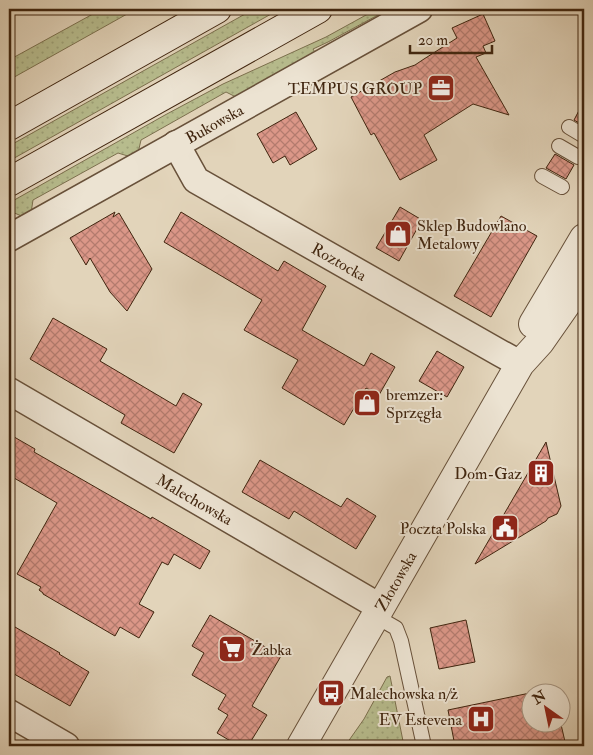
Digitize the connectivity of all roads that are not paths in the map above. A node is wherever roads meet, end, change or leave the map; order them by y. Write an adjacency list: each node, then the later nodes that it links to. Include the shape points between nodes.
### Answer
1 (217, 9): 4 (street)
2 (318, 9): 11 (street)
3 (419, 9): 7 (street, Bukowska)
4 (9, 126)
5 (569, 127): 6 (lane)
6 (584, 136)
7 (176, 144): 13 (street, Bukowska); 16 (street, Roztocka, via 196,180)
8 (559, 146): 9 (lane)
9 (578, 157)
10 (542, 176): 12 (lane)
11 (9, 182)
12 (562, 187)
13 (9, 238)
14 (584, 238): 16 (street, Złotowska, via 528,332)
15 (584, 279): 16 (street, Złotowska, via 540,342)
16 (520, 364): 18 (street, Złotowska)
17 (9, 391): 18 (street, Malechowska)
18 (378, 612): 21 (street, Złotowska); 22 (lane, via 396,628 401,640)
19 (9, 713): 20 (street)
20 (66, 746)
21 (301, 746)
22 (424, 746)

